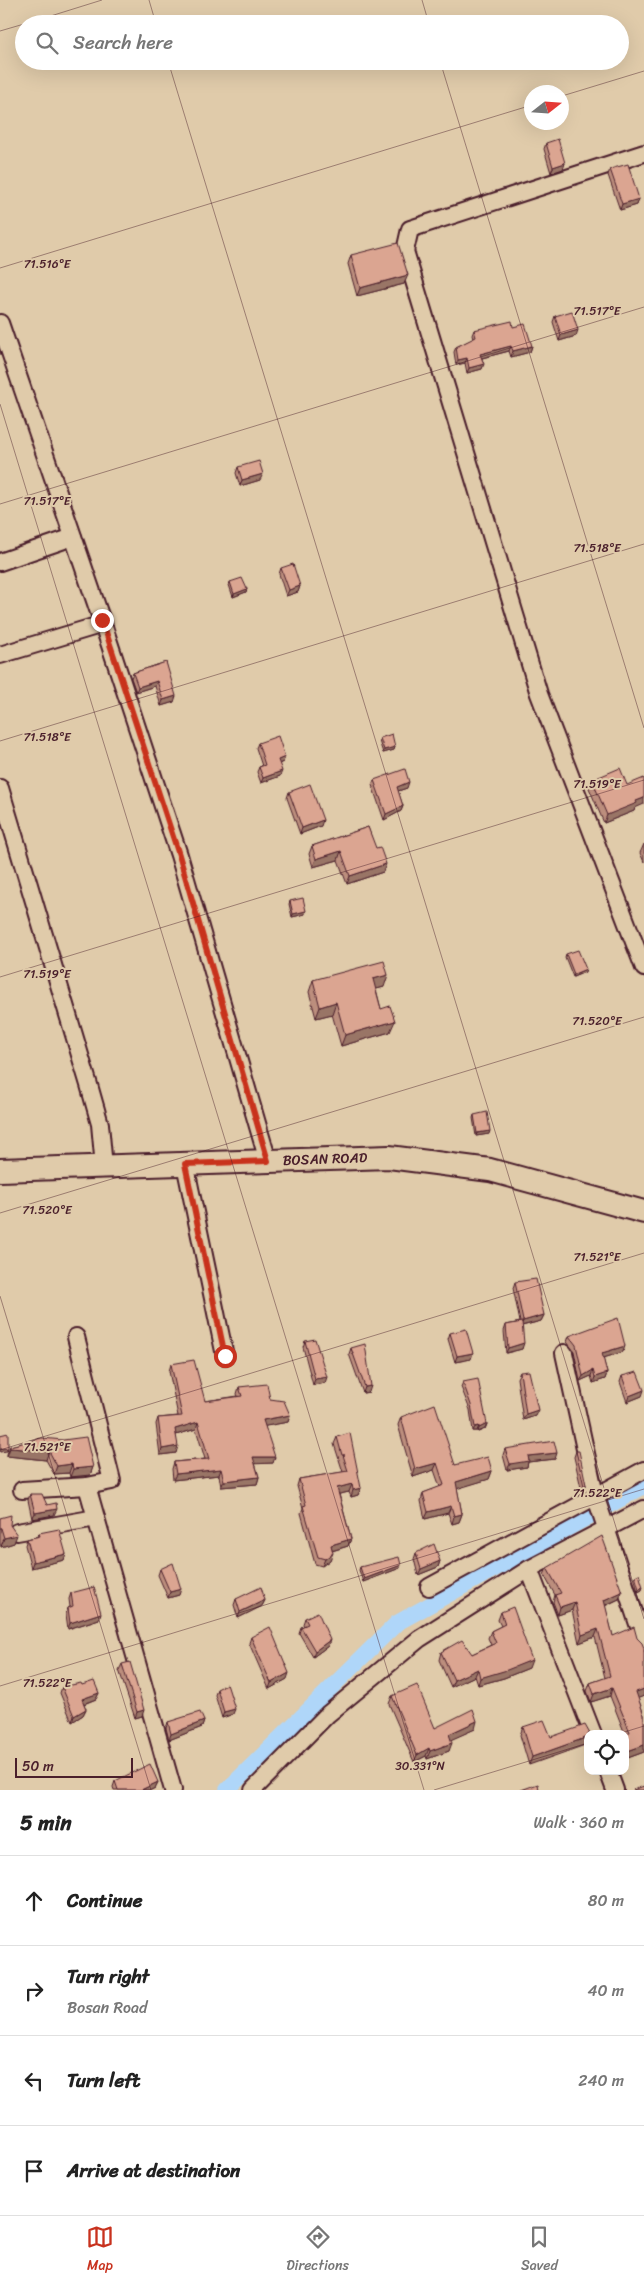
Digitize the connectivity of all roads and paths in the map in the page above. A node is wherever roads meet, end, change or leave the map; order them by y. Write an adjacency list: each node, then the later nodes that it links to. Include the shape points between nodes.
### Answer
1 (644, 153): 8 (street, via 410,229 405,251 539,694)
2 (0, 323): 3 (street)
3 (73, 537): 4 (street); 5 (street)
4 (0, 562)
5 (103, 624): 6 (street); 9 (street, via 179,855)
6 (0, 655)
7 (0, 788): 11 (street, via 100,1124)
8 (644, 968)
9 (268, 1161): 10 (main road, BOSAN ROAD); 13 (main road, BOSAN ROAD, via 388,1157 490,1170)
10 (185, 1164): 11 (main road, BOSAN ROAD); 16 (street)
11 (104, 1167): 12 (main road, BOSAN ROAD)
12 (0, 1170)
13 (644, 1212)
14 (76, 1337): 18 (street, via 112,1474 112,1481)
15 (564, 1353): 21 (street)
16 (225, 1356)
17 (644, 1470): 21 (street)
18 (88, 1486): 19 (street); 22 (street)
19 (22, 1490)
20 (644, 1508): 21 (street)
21 (601, 1511): 24 (street); 25 (street); 26 (street)
22 (96, 1518): 23 (street); 29 (street)
23 (17, 1532)
24 (528, 1569): 27 (street); 30 (street, via 419,1639 328,1714)
25 (429, 1587)
26 (644, 1642)
27 (591, 1730)
28 (609, 1775): 31 (street)
29 (173, 1790)
30 (252, 1790)
31 (615, 1790)

